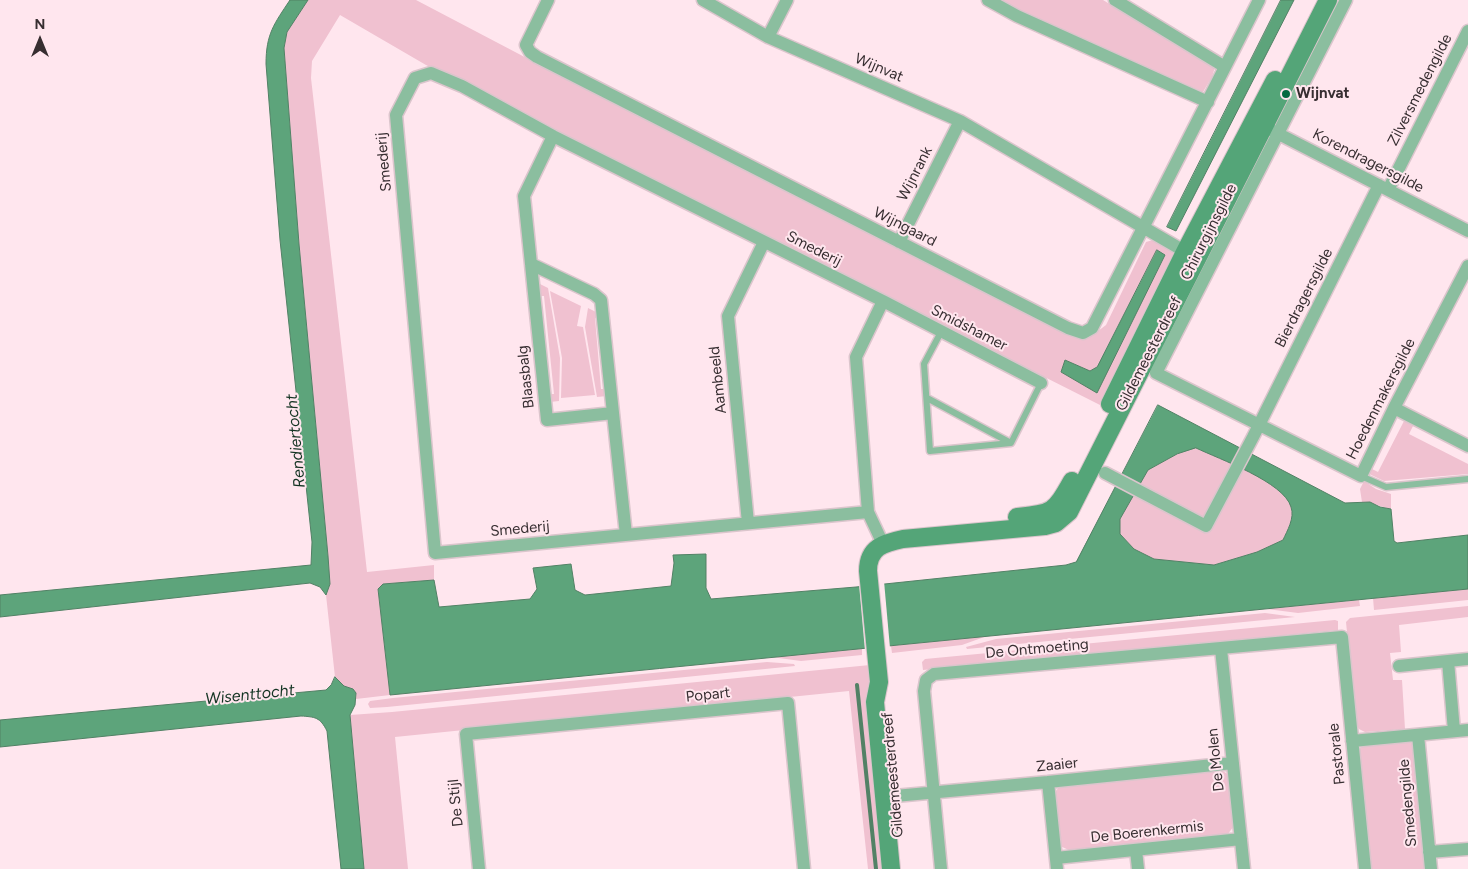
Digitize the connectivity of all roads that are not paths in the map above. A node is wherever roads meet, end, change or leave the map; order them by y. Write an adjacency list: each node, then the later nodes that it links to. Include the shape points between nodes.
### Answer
1 (548, 0): 21 (street, Wijngaard, via 526,45 530,52)
2 (703, 0): 11 (street, Wijnvat)
3 (787, 0): 11 (street)
4 (988, 0): 13 (street)
5 (1115, 0): 12 (street)
6 (1259, 0): 12 (street, Wijngaard)
7 (1316, 0): 15 (street, Gildemeesterdreef)
8 (1328, 0): 15 (street, Gildemeesterdreef)
9 (1346, 0): 15 (street, Chirurgijnsgilde)
10 (1468, 31): 17 (street, Zilversmedengilde)
11 (768, 37): 14 (street, Wijnvat)
12 (1225, 67): 13 (street, Wijngaard)
13 (1208, 102): 18 (street, Wijngaard)
14 (960, 121): 18 (street, Wijnvat); 21 (street, Wijnrank)
15 (1265, 127): 17 (street, Korendragersgilde); 22 (street, Gildemeesterdreef); 27 (street, Chirurgijnsgilde)
16 (553, 136): 20 (street, Smederij); 23 (street, Blaasbalg, via 524,196); 40 (street, Smederij, via 462,86 431,73 415,78 396,115 435,553)
17 (1384, 188): 19 (street, Korendragersgilde); 32 (street, Bierdragersgilde)
18 (1144, 228): 21 (street, Wijngaard, via 1092,328 1083,333); 22 (street, Wijnvat)
19 (1468, 231)
20 (764, 242): 25 (street, Smederij); 39 (street, Aambeeld, via 728,316)
21 (899, 242)
22 (1192, 255): 41 (street, Gildemeesterdreef, via 1082,462 1052,510 1040,514 902,528)
23 (531, 264): 31 (street, via 601,300); 31 (street, Blaasbalg, via 547,420)
24 (1468, 266): 30 (street, Hoedenmakersgilde)
25 (883, 302): 26 (street, Smidshamer); 38 (street, via 856,357)
26 (941, 332): 28 (street, Smidshamer); 29 (lane, via 924,364)
27 (1156, 373): 32 (street, Hoedenmakersgilde)
28 (1041, 383): 33 (lane)
29 (927, 398): 33 (lane); 33 (lane, via 930,451)
30 (1394, 408): 34 (street); 36 (street, Hoedenmakersgilde)
31 (612, 413): 40 (street)
32 (1258, 424): 35 (street, Bierdragersgilde, via 1206,526); 36 (street, Hoedenmakersgilde)
33 (1011, 443)
34 (1468, 446)
35 (1109, 475)
36 (1361, 476): 37 (lane, via 1386,487)
37 (1468, 479)
38 (868, 512): 39 (street, Smederij); 41 (street)
39 (748, 523): 40 (street, Smederij)
40 (626, 535)
41 (881, 539): 55 (street, Gildemeesterdreef, via 866,545 864,558 868,568 879,682 886,700)
42 (1342, 637): 43 (street, De Ontmoeting); 51 (street, Pastorale)
43 (1221, 649): 52 (street, De Molen); 54 (street, De Ontmoeting, via 934,674 926,680 924,690)
44 (1468, 659): 45 (street)
45 (1448, 661): 46 (street); 48 (street)
46 (1398, 666)
47 (1468, 730): 48 (street)
48 (1454, 731): 50 (street)
49 (466, 734): 61 (street, De Stijl); 62 (street, Popart, via 788,703)
50 (1418, 735): 51 (street); 59 (street, Smedengilde)
51 (1352, 741): 68 (street, Pastorale)
52 (1233, 763): 53 (street, Zaaier); 56 (street, De Molen)
53 (1048, 782): 54 (street, Zaaier); 60 (street)
54 (933, 792): 55 (street, Zaaier); 65 (street, De Ontmoeting)
55 (889, 796): 63 (street, Gildemeesterdreef); 64 (street, Gildemeesterdreef)
56 (1241, 839): 58 (street, De Boerenkermis); 67 (street, De Molen)
57 (1468, 849): 59 (street)
58 (1136, 850): 60 (street, De Boerenkermis); 66 (street)
59 (1429, 852): 69 (street, Smedengilde)
60 (1057, 864)
61 (479, 869)
62 (804, 869)
63 (891, 869)
64 (902, 869)
65 (941, 869)
66 (1138, 869)
67 (1244, 869)
68 (1365, 869)
69 (1431, 869)

